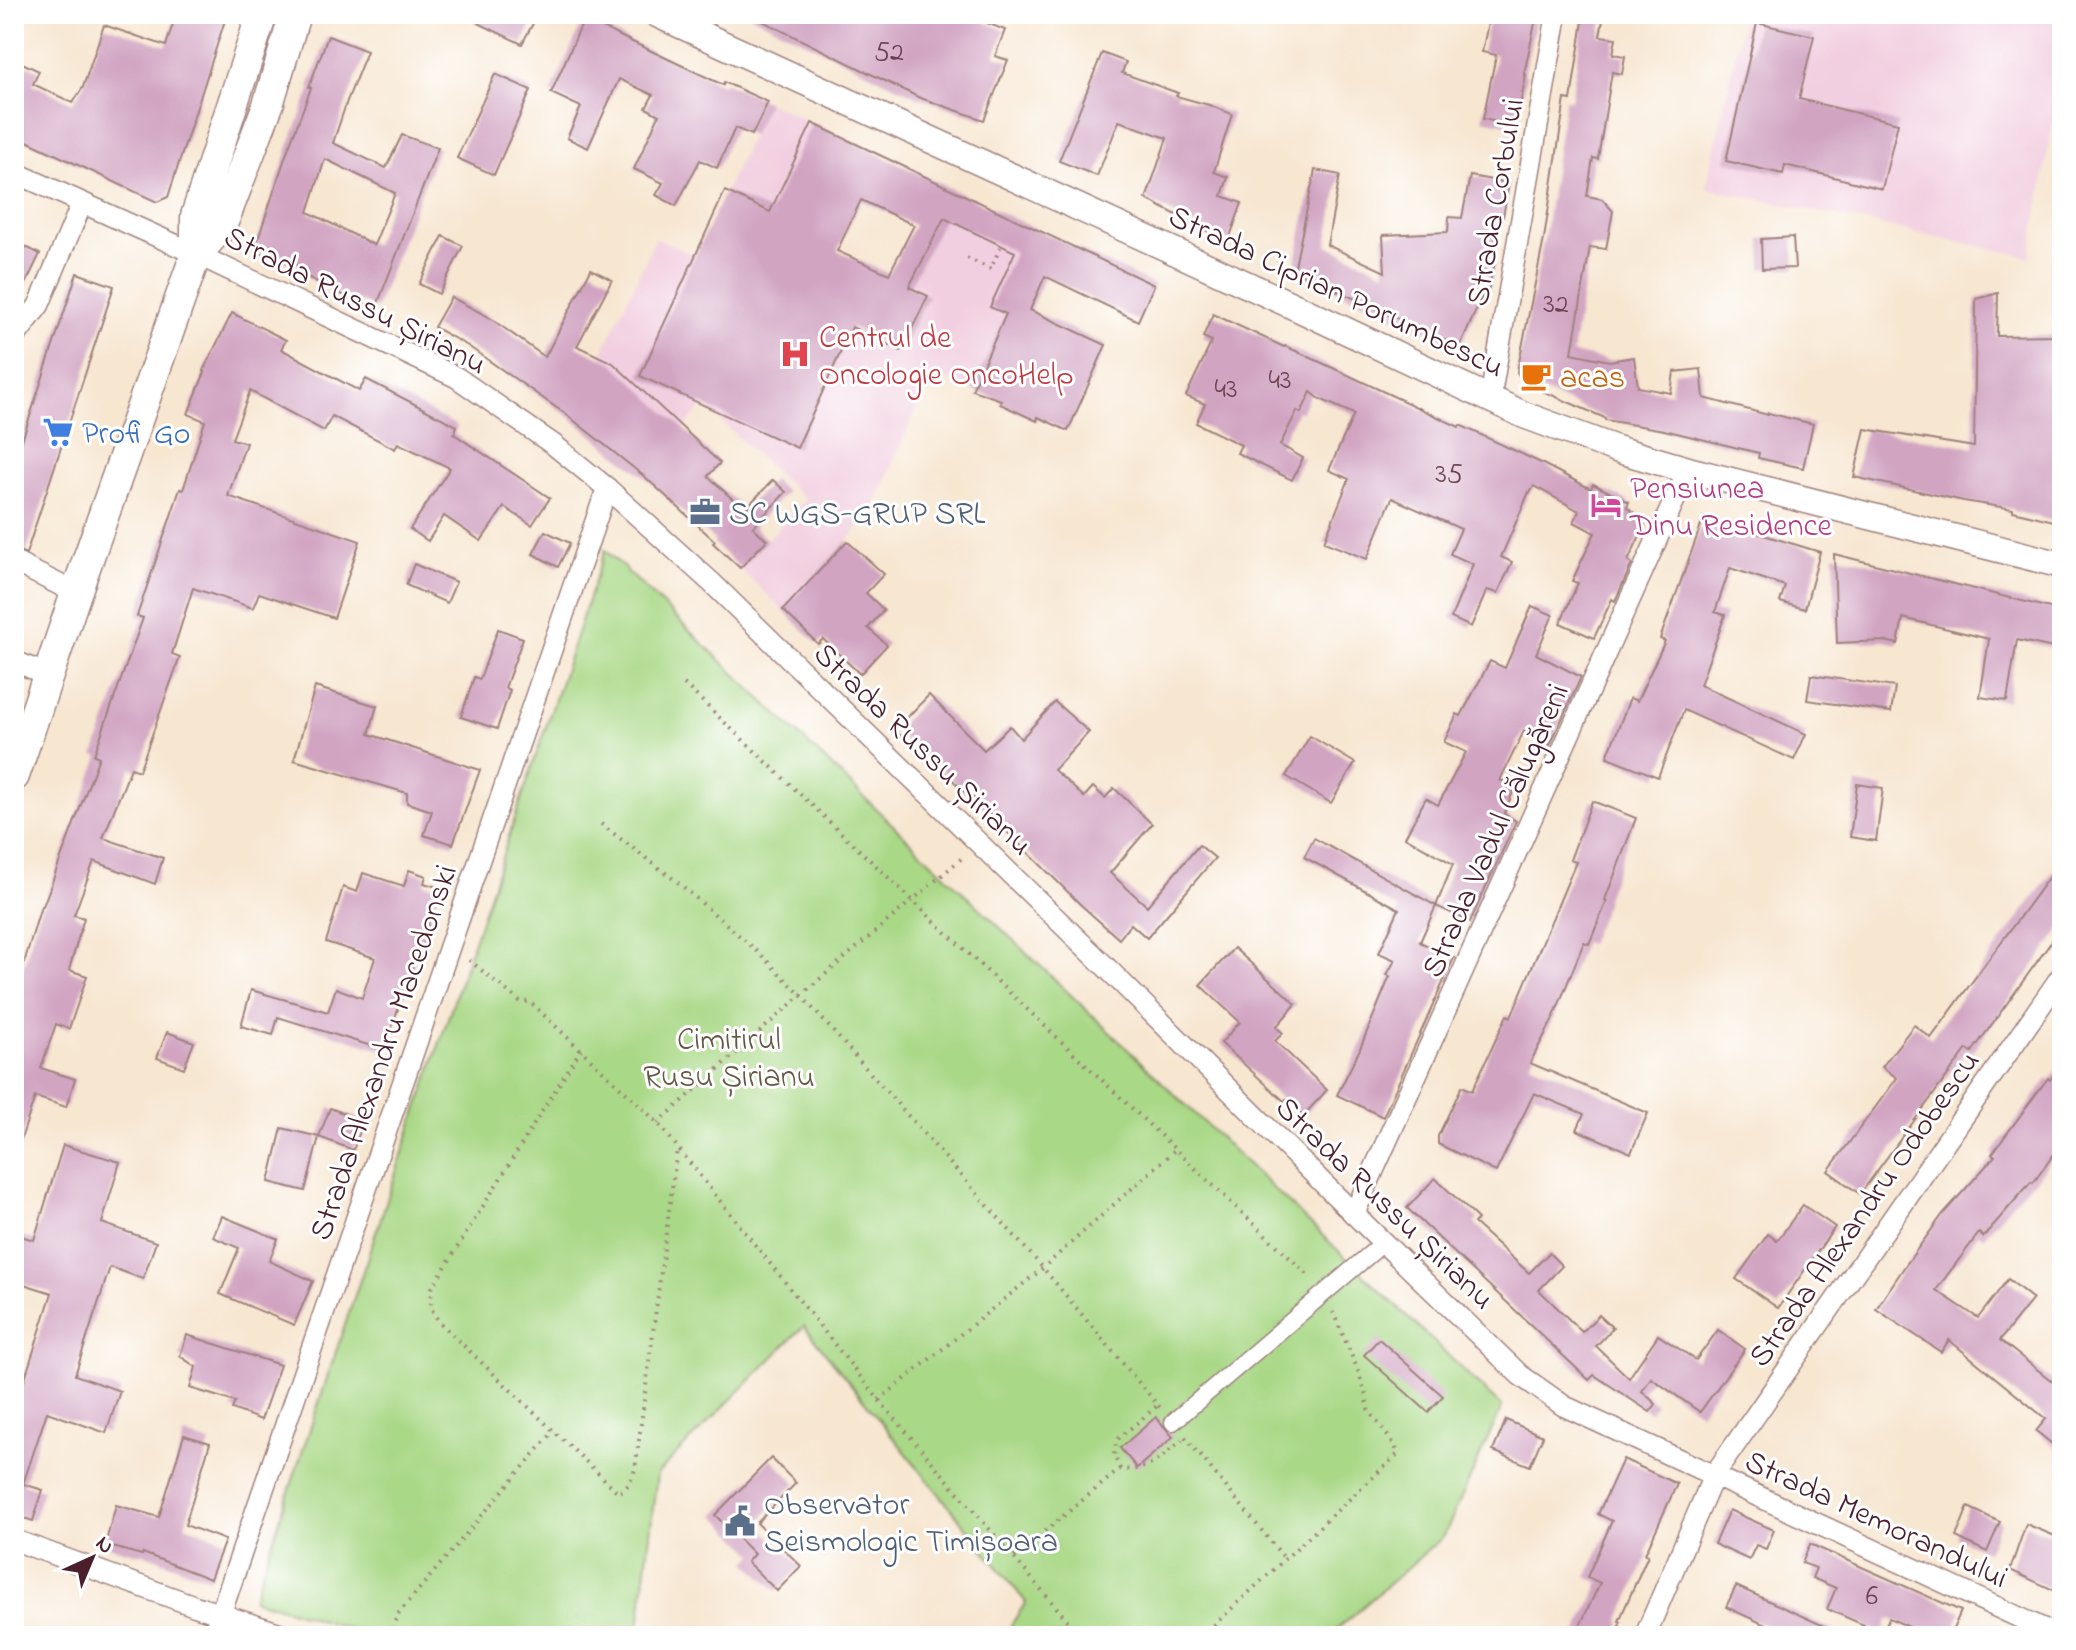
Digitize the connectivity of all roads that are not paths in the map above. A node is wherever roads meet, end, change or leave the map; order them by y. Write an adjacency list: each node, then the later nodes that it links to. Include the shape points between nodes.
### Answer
1 (262, 14): 7 (main road, via 196,216)
2 (295, 14): 7 (main road, via 268,105 221,227)
3 (657, 14): 9 (street, Strada Ciprian Porumbescu)
4 (1557, 14): 9 (street, Strada Corbului)
5 (14, 172): 6 (street, Strada Russu Șirianu)
6 (82, 203): 7 (street, Strada Russu Șirianu); 8 (street, via 39,305)
7 (196, 254): 11 (street, Strada Russu Șirianu, via 456,377); 14 (main road)
8 (14, 338)
9 (1490, 400): 10 (street, Strada Ciprian Porumbescu, via 1616,449)
10 (1688, 470): 13 (street, Strada Ciprian Porumbescu); 19 (street, Strada Vadul Călugăreni)
11 (607, 488): 19 (street, Strada Russu Șirianu, via 712,583); 24 (street, Strada Alexandru Macedonski)
12 (14, 562): 14 (street)
13 (2062, 565)
14 (76, 593): 16 (main road)
15 (14, 661): 16 (street)
16 (48, 675): 17 (main road)
17 (14, 776)
18 (2062, 975): 22 (street, Strada Alexandru Odobescu)
19 (1354, 1214): 20 (street, Strada Russu Șirianu)
20 (1383, 1243): 21 (street); 22 (street, Strada Russu Șirianu, via 1520,1375 1564,1406)
21 (1173, 1422)
22 (1714, 1475): 27 (street, Strada Alexandru Odobescu); 28 (street, Strada Memorandului)
23 (14, 1540): 24 (street)
24 (221, 1614): 25 (street, Strada Alexandru Macedonski); 26 (street)
25 (213, 1636)
26 (288, 1636)
27 (1645, 1636)
28 (2059, 1636)

